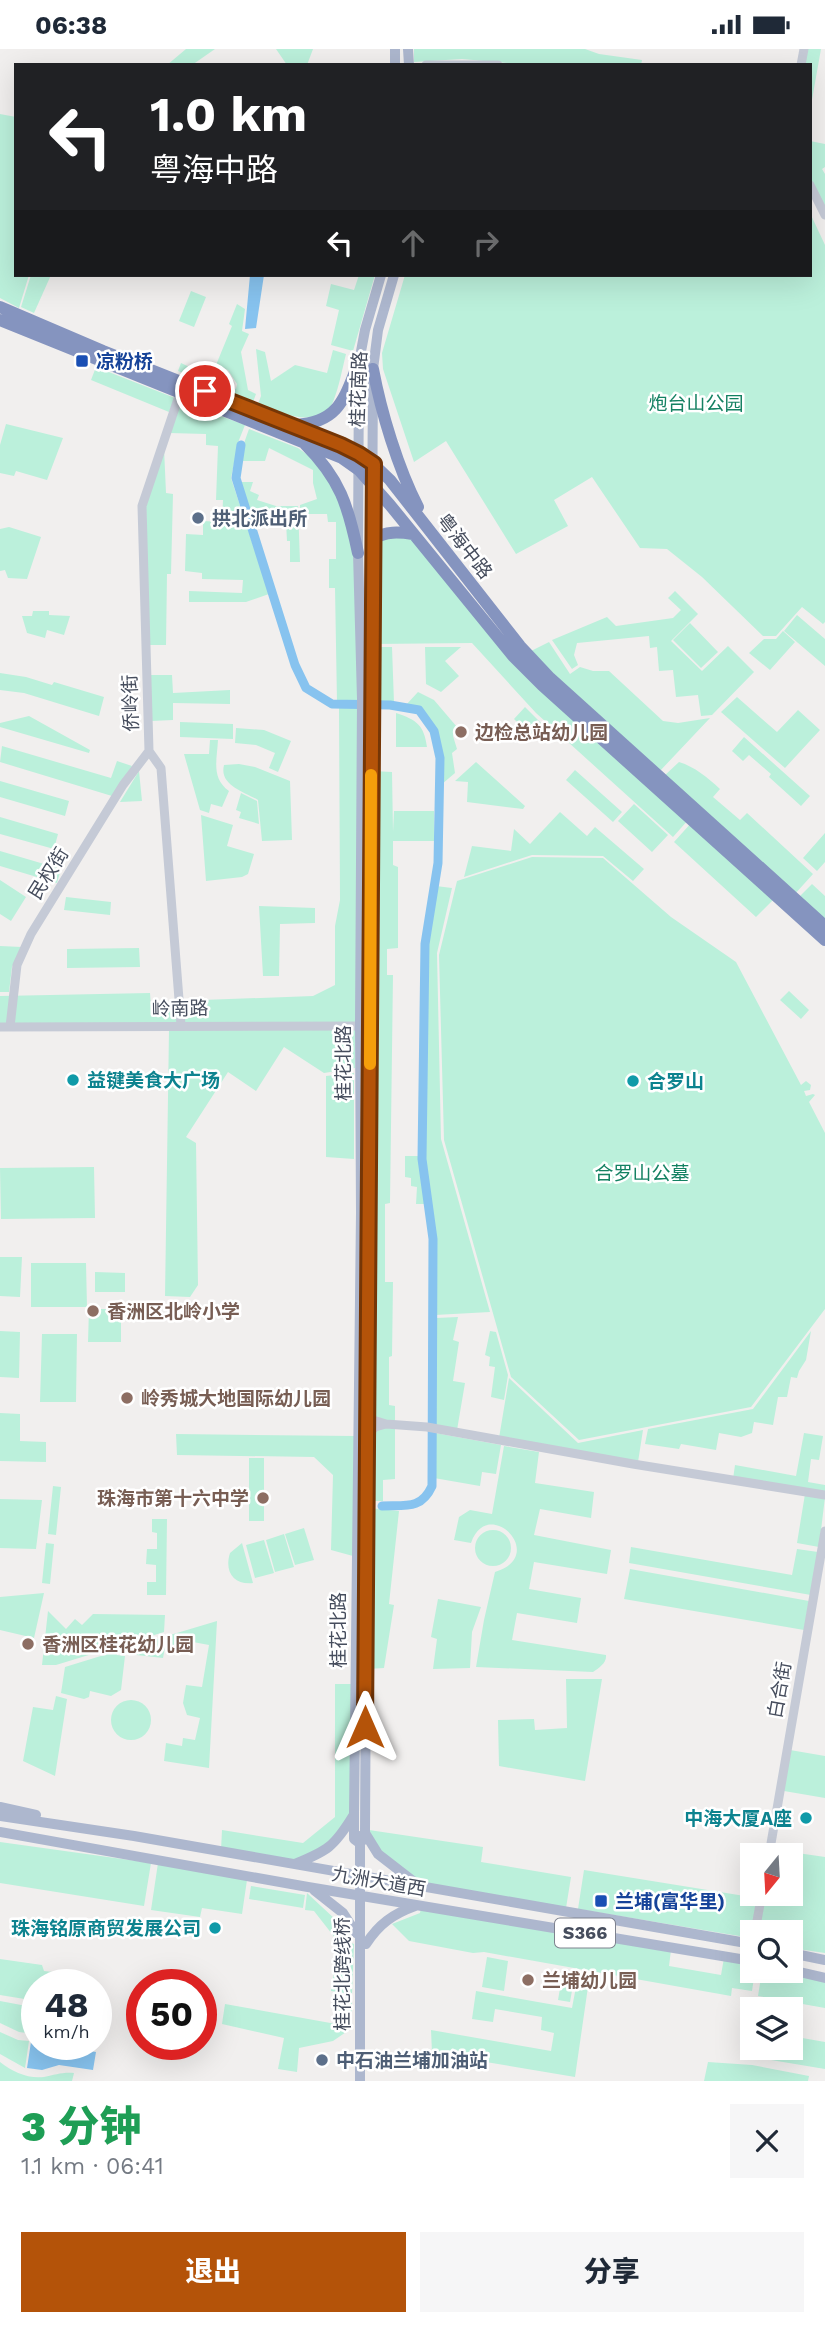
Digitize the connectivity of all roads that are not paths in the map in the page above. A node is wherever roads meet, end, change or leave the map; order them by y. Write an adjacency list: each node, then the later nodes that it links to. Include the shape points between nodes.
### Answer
1 (812, 189): 2 (street)
2 (825, 215)
3 (380, 277): 7 (main road, 桂花南路)
4 (393, 277): 8 (main road, 桂花南路, via 378,330)
5 (0, 307): 9 (highway, 粤海中路)
6 (0, 320): 9 (highway, 粤海中路)
7 (359, 362): 10 (highway, via 331,414 313,423); 12 (main road, 桂花南路)
8 (373, 369): 13 (main road, 桂花南路); 17 (highway, via 411,494)
9 (181, 387): 10 (highway, 粤海中路); 11 (highway, 粤海中路); 21 (street, 侨岭街, via 142,506)
10 (291, 425): 12 (highway, 粤海中路)
11 (299, 439): 14 (highway, 粤海中路); 19 (highway, via 339,489)
12 (359, 454): 13 (highway, 粤海中路); 14 (main road, 桂花北路)
13 (374, 464): 15 (main road, 桂花北路); 17 (highway, 粤海中路)
14 (359, 470): 15 (highway, 粤海中路); 19 (main road, 桂花北路)
15 (374, 487): 16 (highway, 粤海中路); 18 (main road, 桂花北路)
16 (413, 534): 18 (highway, via 381,534); 23 (highway, 粤海中路, via 513,656)
17 (432, 536): 22 (highway, 粤海中路, via 550,678)
18 (373, 539): 20 (main road, 桂花北路)
19 (358, 553): 20 (main road, 桂花北路)
20 (367, 698): 25 (main road, 桂花北路)
21 (149, 751): 24 (street, 侨岭街, via 161,768); 26 (street, 民权街, via 31,934 17,965)
22 (825, 926)
23 (825, 940)
24 (181, 1025): 25 (street, 岭南路); 26 (street, 岭南路)
25 (365, 1025): 27 (main road, 桂花北路); 32 (main road, 桂花北路)
26 (5, 1027)
27 (368, 1412): 28 (street, via 373,1420); 29 (main road, 桂花北路)
28 (386, 1424): 29 (street); 30 (street)
29 (368, 1435): 32 (main road, 桂花北路)
30 (825, 1495)
31 (825, 1531): 38 (street, 白合街)
32 (360, 1634): 34 (main road, 桂花北路); 36 (main road, 桂花北路); 56 (main road, 桂花北跨线桥)
33 (0, 1812): 40 (main road, 九洲大道西 / S366)
34 (354, 1814): 36 (main road, 桂花北路, via 354,1840 361,1842); 40 (main road, via 333,1845)
35 (0, 1832): 39 (main road, 九洲大道西 / S366)
36 (365, 1833): 41 (main road, via 378,1854)
37 (0, 1839): 39 (main road)
38 (771, 1843)
39 (155, 1860): 42 (main road, 九洲大道西 / S366)
40 (294, 1864): 41 (main road, 九洲大道西 / S366)
41 (421, 1886): 45 (main road, 九洲大道西 / S366)
42 (308, 1887): 43 (main road, 九洲大道西 / S366); 44 (main road, via 338,1909)
43 (418, 1905): 46 (main road, via 386,1920); 50 (main road, 九洲大道西 / S366)
44 (356, 1933): 46 (main road, via 357,1922 363,1921); 56 (main road)
45 (740, 1942)
46 (366, 1944): 57 (main road)
47 (803, 1952): 49 (main road)
48 (803, 1954): 51 (main road)
49 (825, 1954)
50 (740, 1959)
51 (825, 1960)
52 (803, 1969): 54 (main road)
53 (803, 1972): 55 (main road)
54 (825, 1972)
55 (825, 1978)
56 (357, 2081)
57 (365, 2081)

